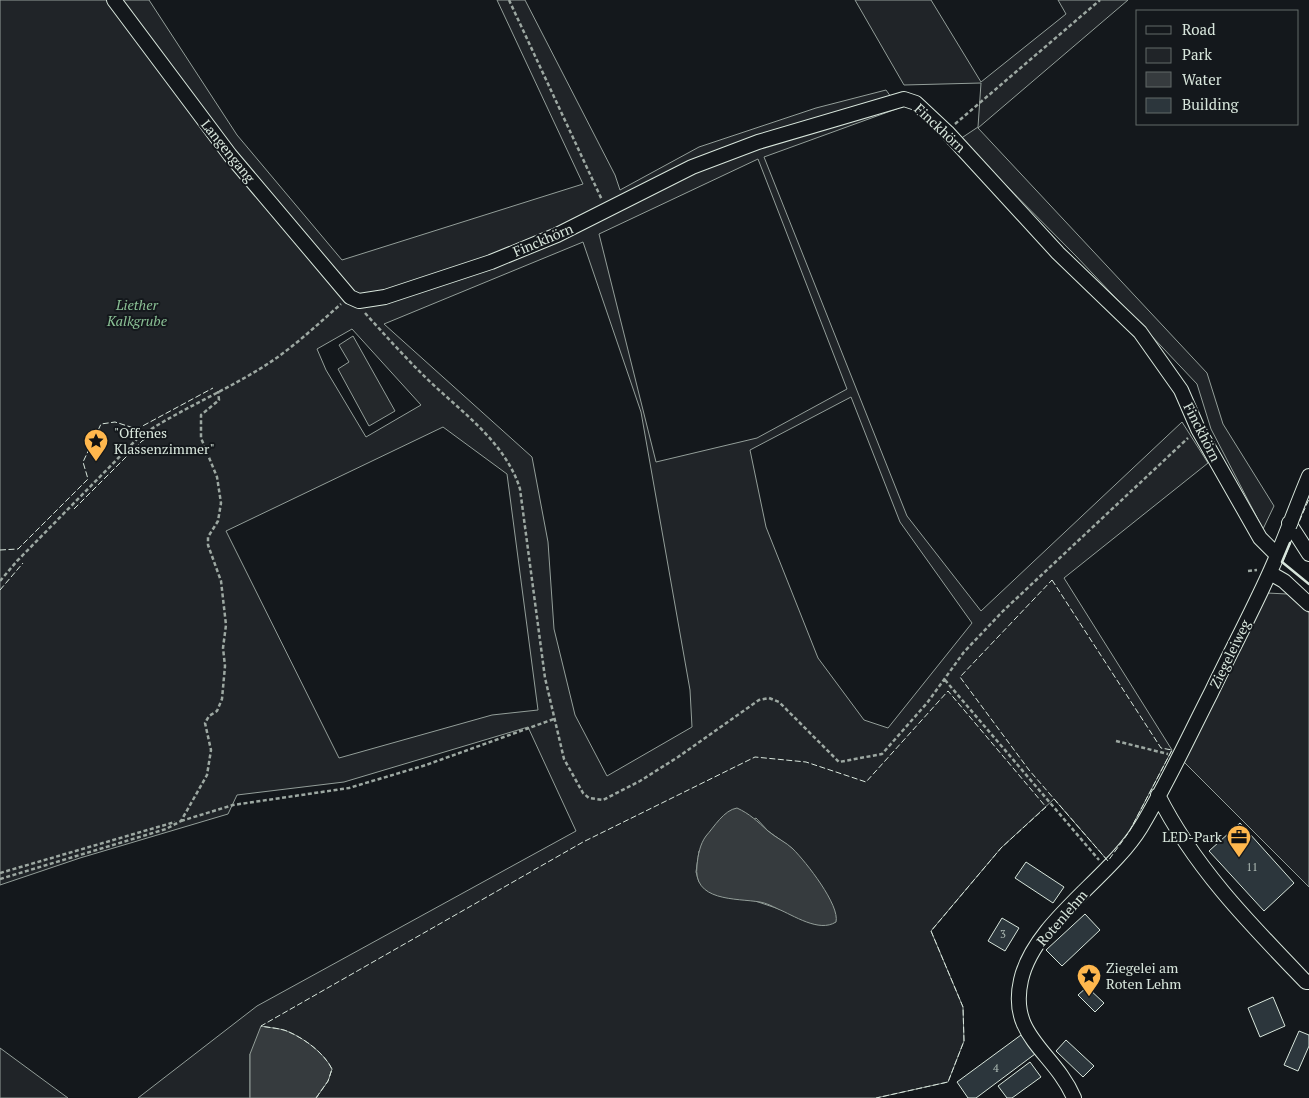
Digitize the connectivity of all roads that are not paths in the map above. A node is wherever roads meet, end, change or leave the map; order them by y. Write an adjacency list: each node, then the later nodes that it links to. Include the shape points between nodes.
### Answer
1 (114, 0): 2 (street, Langengang, via 230,155)
2 (355, 299): 6 (street, Finckhörn, via 384,297 491,262 558,235 692,168 758,142 904,99 916,103 947,132 1058,253 1140,332 1181,390 1198,428 1260,538)
3 (1309, 476): 4 (street, Ziegeleiweg)
4 (1289, 523): 5 (street); 6 (street, Ziegeleiweg)
5 (1309, 554)
6 (1277, 555): 7 (street, Ziegeleiweg)
7 (1270, 573): 8 (street); 9 (street, Ziegeleiweg)
8 (1309, 604)
9 (1158, 795): 10 (street, Ziegeleiweg); 11 (street, via 1174,826 1204,870 1269,944)
10 (1141, 827): 12 (street, Rotenlehm, via 1108,870 1048,930 1021,979 1019,1015 1024,1028 1065,1078)
11 (1309, 982)
12 (1074, 1098)

